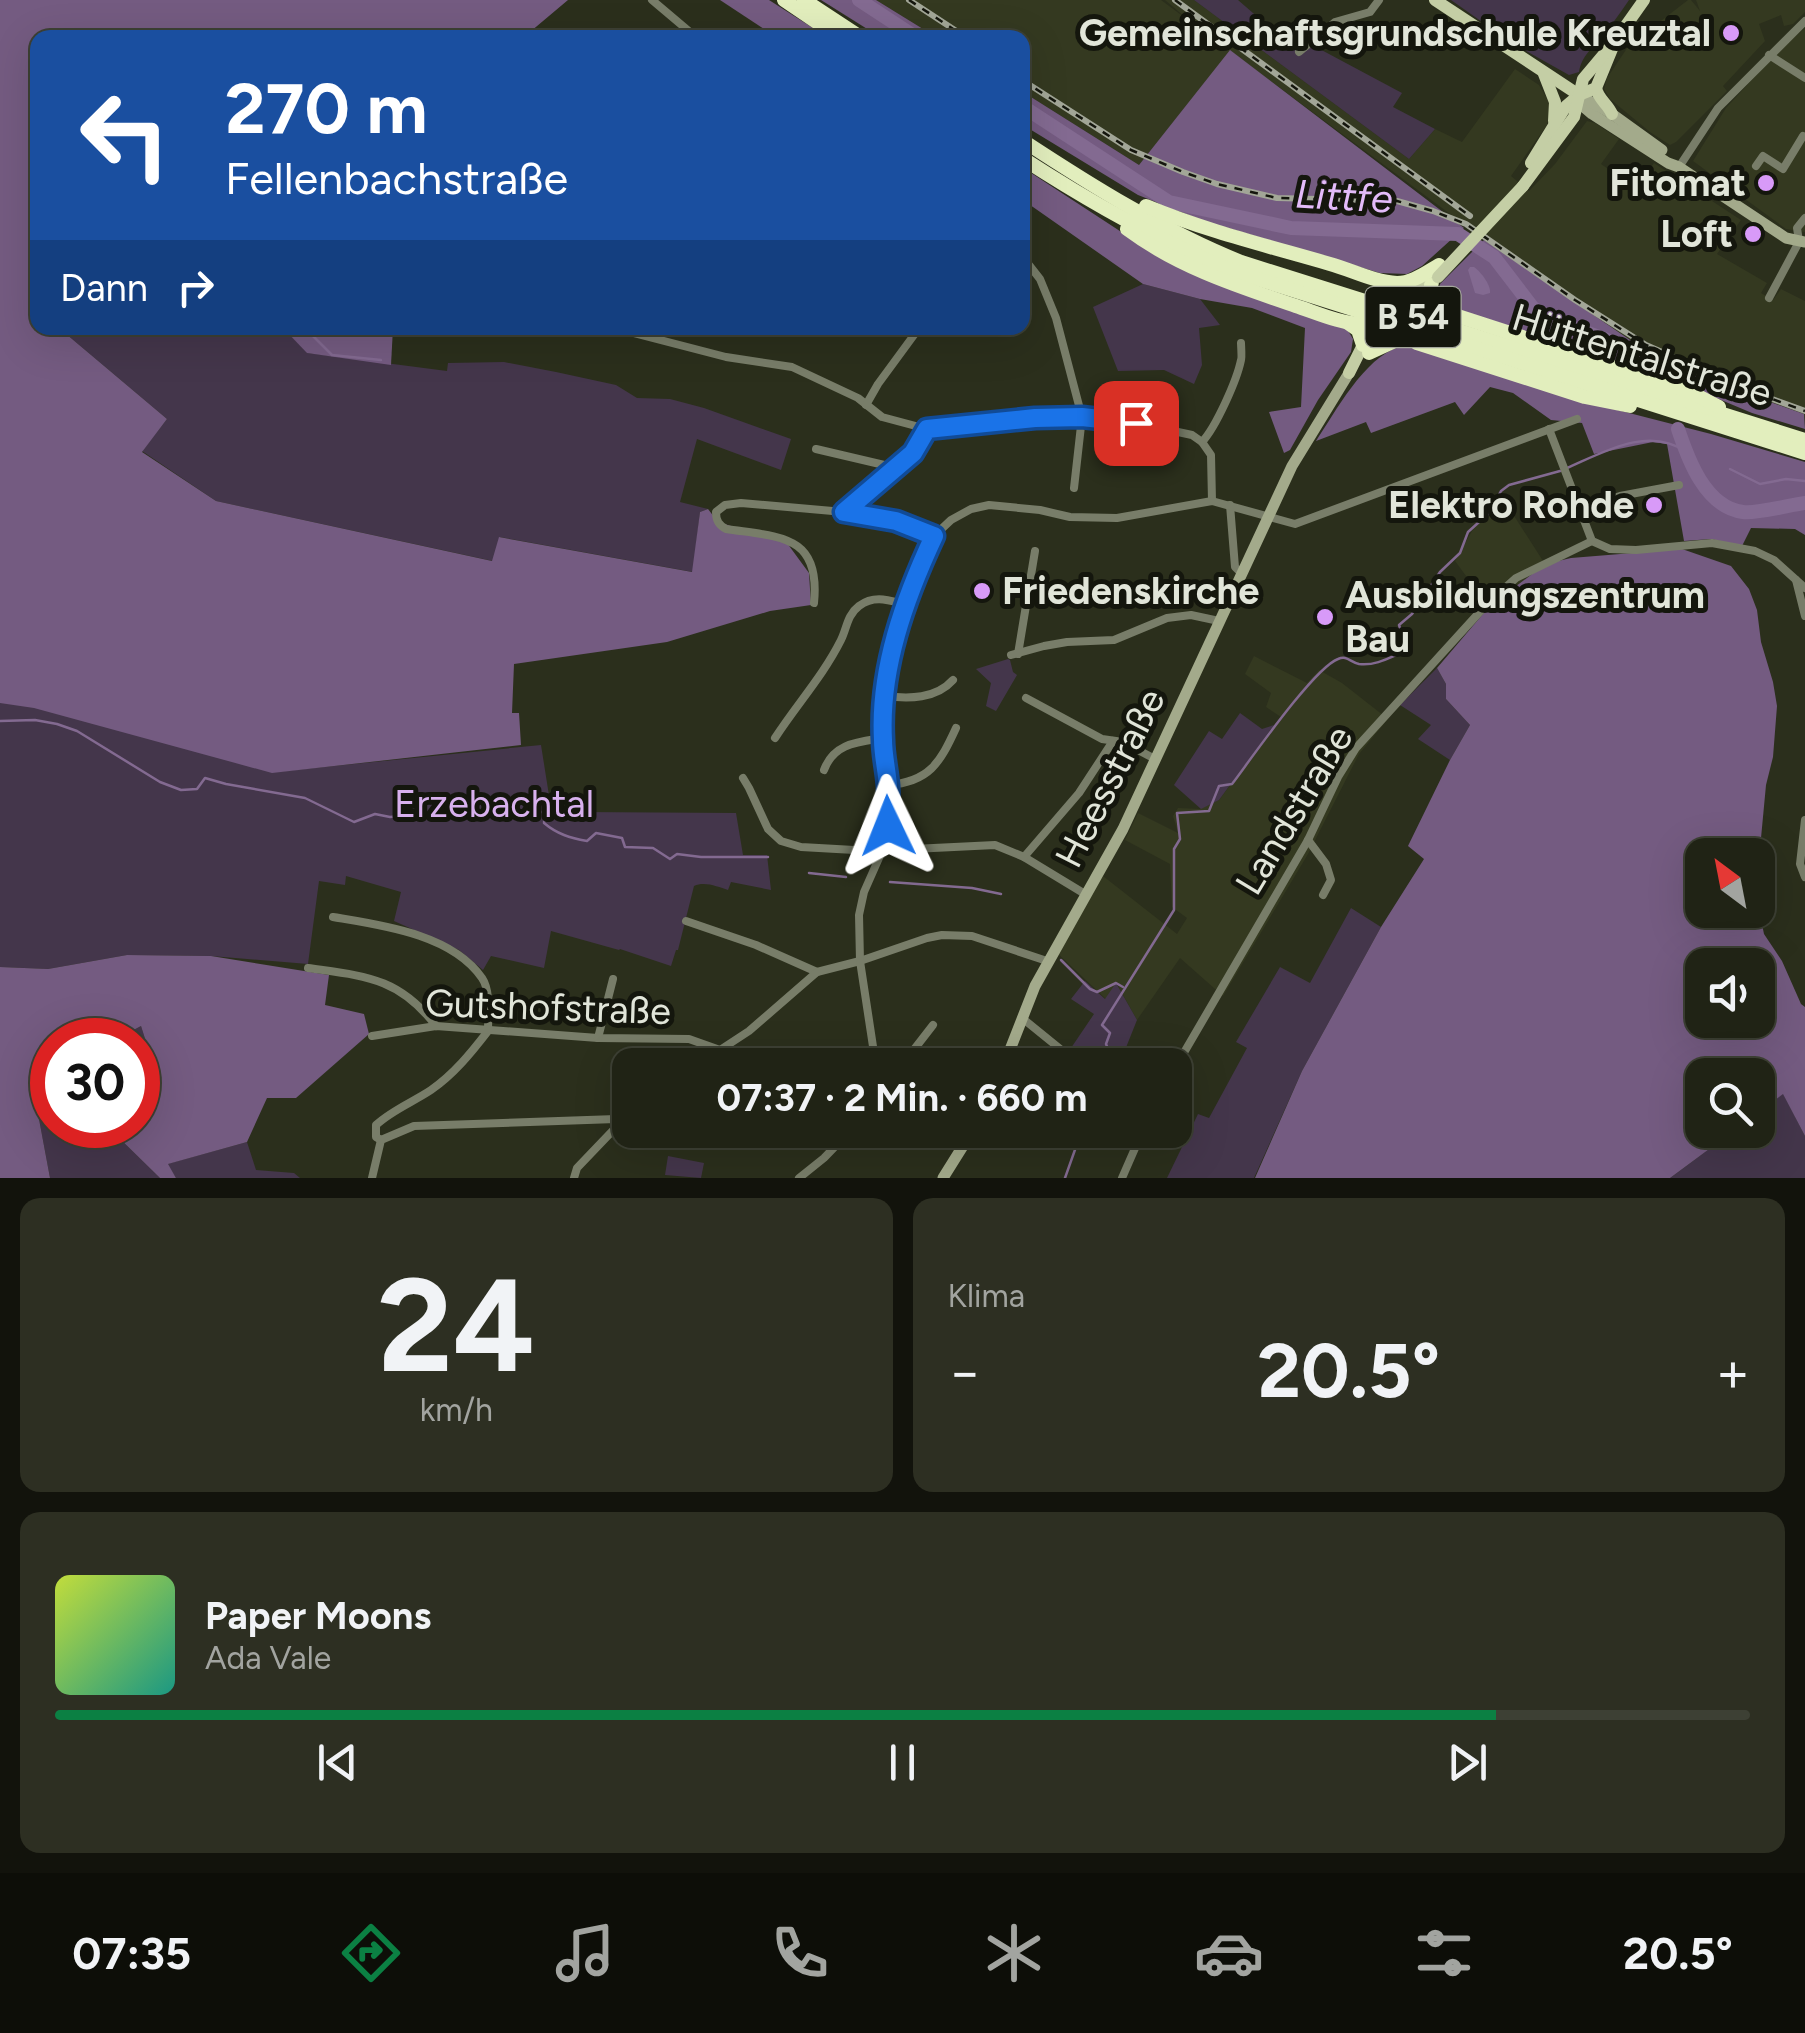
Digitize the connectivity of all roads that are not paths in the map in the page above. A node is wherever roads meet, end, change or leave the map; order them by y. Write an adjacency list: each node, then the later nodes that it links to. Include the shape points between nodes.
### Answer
1 (652, 0): 8 (street)
2 (784, 0): 9 (highway)
3 (804, 0): 10 (highway)
4 (1380, 0): 12 (street, via 1370,12 1335,22)
5 (1435, 0): 14 (main road)
6 (1644, 0): 11 (main road)
7 (1805, 21): 13 (street)
8 (688, 30)
9 (828, 30)
10 (850, 30)
11 (1614, 42): 16 (main road); 17 (main road, via 1583,79)
12 (1300, 52)
13 (1769, 55): 15 (street); 23 (street, via 1718,108)
14 (1543, 71): 17 (main road); 19 (main road, via 1555,102)
15 (1805, 78)
16 (1596, 88): 17 (main road); 18 (main road)
17 (1579, 95): 18 (main road); 19 (main road, Heesstraße); 23 (main road, via 1592,114); 26 (main road, Heesstraße, via 1574,117)
18 (1612, 114): 23 (main road)
19 (1550, 133): 26 (main road, Heesstraße)
20 (1805, 136): 24 (street, via 1782,169 1763,156)
21 (1030, 145): 25 (highway, Hüttentalstraße / B 54)
22 (1030, 163): 27 (highway, Hüttentalstraße / B 54)
23 (1679, 166): 29 (main road, via 1777,232)
24 (1756, 166)
25 (1087, 182): 32 (highway, via 1222,234); 47 (highway, Hüttentalstraße / B 54, via 1254,266)
26 (1520, 183): 31 (main road, Heesstraße, bridge)
27 (1065, 186): 36 (highway, via 1179,262); 44 (highway, Hüttentalstraße / B 54, via 1224,267)
28 (1805, 218): 29 (street, via 1796,228)
29 (1803, 240): 33 (street)
30 (1030, 266): 45 (street, via 1056,318)
31 (1436, 276): 32 (highway); 34 (highway, via 1432,300); 35 (main road, Heesstraße); 35 (main road, Heesstraße)
32 (1377, 280): 35 (highway)
33 (1769, 298)
34 (1440, 310): 35 (highway); 47 (highway, via 1692,393)
35 (1392, 315): 36 (highway); 39 (highway, bridge); 41 (main road, Heesstraße)
36 (1347, 322): 41 (highway)
37 (653, 335): 43 (street, via 792,368)
38 (911, 335): 43 (street)
39 (1408, 338): 41 (highway); 44 (highway, via 1584,397)
40 (1241, 343): 51 (street, via 1231,387)
41 (1366, 349): 42 (main road, Heesstraße)
42 (1348, 375): 61 (main road, Heesstraße)
43 (866, 405): 48 (street, via 882,417)
44 (1656, 406): 53 (highway, Hüttentalstraße / B 54)
45 (1082, 417): 48 (street); 51 (street, via 1136,423); 56 (street)
46 (1577, 419): 49 (street)
47 (1751, 423): 50 (highway, Hüttentalstraße / B 54)
48 (927, 429): 54 (street)
49 (1549, 429): 59 (street); 61 (street, via 1295,524)
50 (1805, 440)
51 (1202, 442): 57 (street, via 1213,465)
52 (816, 448): 54 (street)
53 (1805, 453)
54 (897, 468): 60 (street)
55 (1679, 485): 59 (street)
56 (1074, 488)
57 (1212, 502): 58 (street); 62 (street, via 1118,518 990,505 951,520)
58 (1230, 506): 61 (street); 65 (street, via 1235,567)
59 (1580, 509): 63 (street)
60 (844, 512): 62 (street); 68 (street, via 741,503 716,512 726,528 794,542 814,570)
61 (1268, 517): 65 (main road, Heesstraße)
62 (934, 536): 69 (street)
63 (1592, 542): 66 (street, via 1636,550 1712,543 1774,560); 84 (street, Landstraße, via 1516,578 1487,604 1356,748)
64 (1035, 550): 71 (street, via 1015,654 1114,640 1167,618)
65 (1242, 574): 71 (main road, Heesstraße)
66 (1796, 580): 67 (street); 70 (street)
67 (1805, 588)
68 (814, 602)
69 (904, 604): 73 (street); 76 (street, via 884,598 855,610 824,672)
70 (1805, 616)
71 (1220, 621): 79 (main road, Heesstraße)
72 (953, 680): 73 (street, via 929,695)
73 (885, 696): 77 (street)
74 (1026, 698): 78 (street)
75 (956, 728): 82 (street, via 928,773)
76 (775, 738)
77 (882, 738): 80 (street, via 843,746); 82 (street)
78 (1113, 742): 79 (street); 86 (street)
79 (1156, 759): 88 (main road, Heesstraße)
80 (824, 770)
81 (742, 778): 85 (street, via 780,841)
82 (888, 785): 85 (street)
83 (1805, 823): 87 (street)
84 (1308, 840): 89 (street, via 1331,880); 109 (street, Landstraße)
85 (884, 850): 86 (street, via 996,846); 92 (street, via 861,904)
86 (1024, 857): 88 (street)
87 (1805, 878)
88 (1085, 894): 93 (main road, Heesstraße)
89 (1323, 895)
90 (333, 917): 100 (street, via 393,927 456,952 484,980)
91 (686, 921): 95 (street)
92 (860, 961): 93 (street, via 957,935); 95 (street); 105 (street)
93 (1047, 961): 97 (main road, Heesstraße)
94 (308, 968): 99 (street, via 377,978)
95 (818, 972): 104 (street)
96 (612, 979): 102 (street)
97 (1022, 1018): 107 (main road, Heesstraße); 108 (street)
98 (933, 1024): 106 (street)
99 (436, 1026): 100 (street, Gutshofstraße); 101 (street, Gutshofstraße)
100 (488, 1032): 102 (street, Gutshofstraße); 112 (street, via 456,1070 376,1125)
101 (372, 1036)
102 (598, 1038): 103 (street, Gutshofstraße, via 689,1039)
103 (714, 1048)
104 (723, 1048)
105 (873, 1048)
106 (914, 1048)
107 (1011, 1048)
108 (1059, 1048)
109 (1187, 1048)
110 (612, 1119): 112 (street, via 414,1126)
111 (612, 1133): 117 (street)
112 (381, 1140): 116 (street)
113 (834, 1148): 118 (street)
114 (962, 1148): 119 (main road)
115 (1134, 1148): 120 (street)
116 (372, 1178)
117 (574, 1178)
118 (799, 1178)
119 (943, 1178)
120 (1122, 1178)

